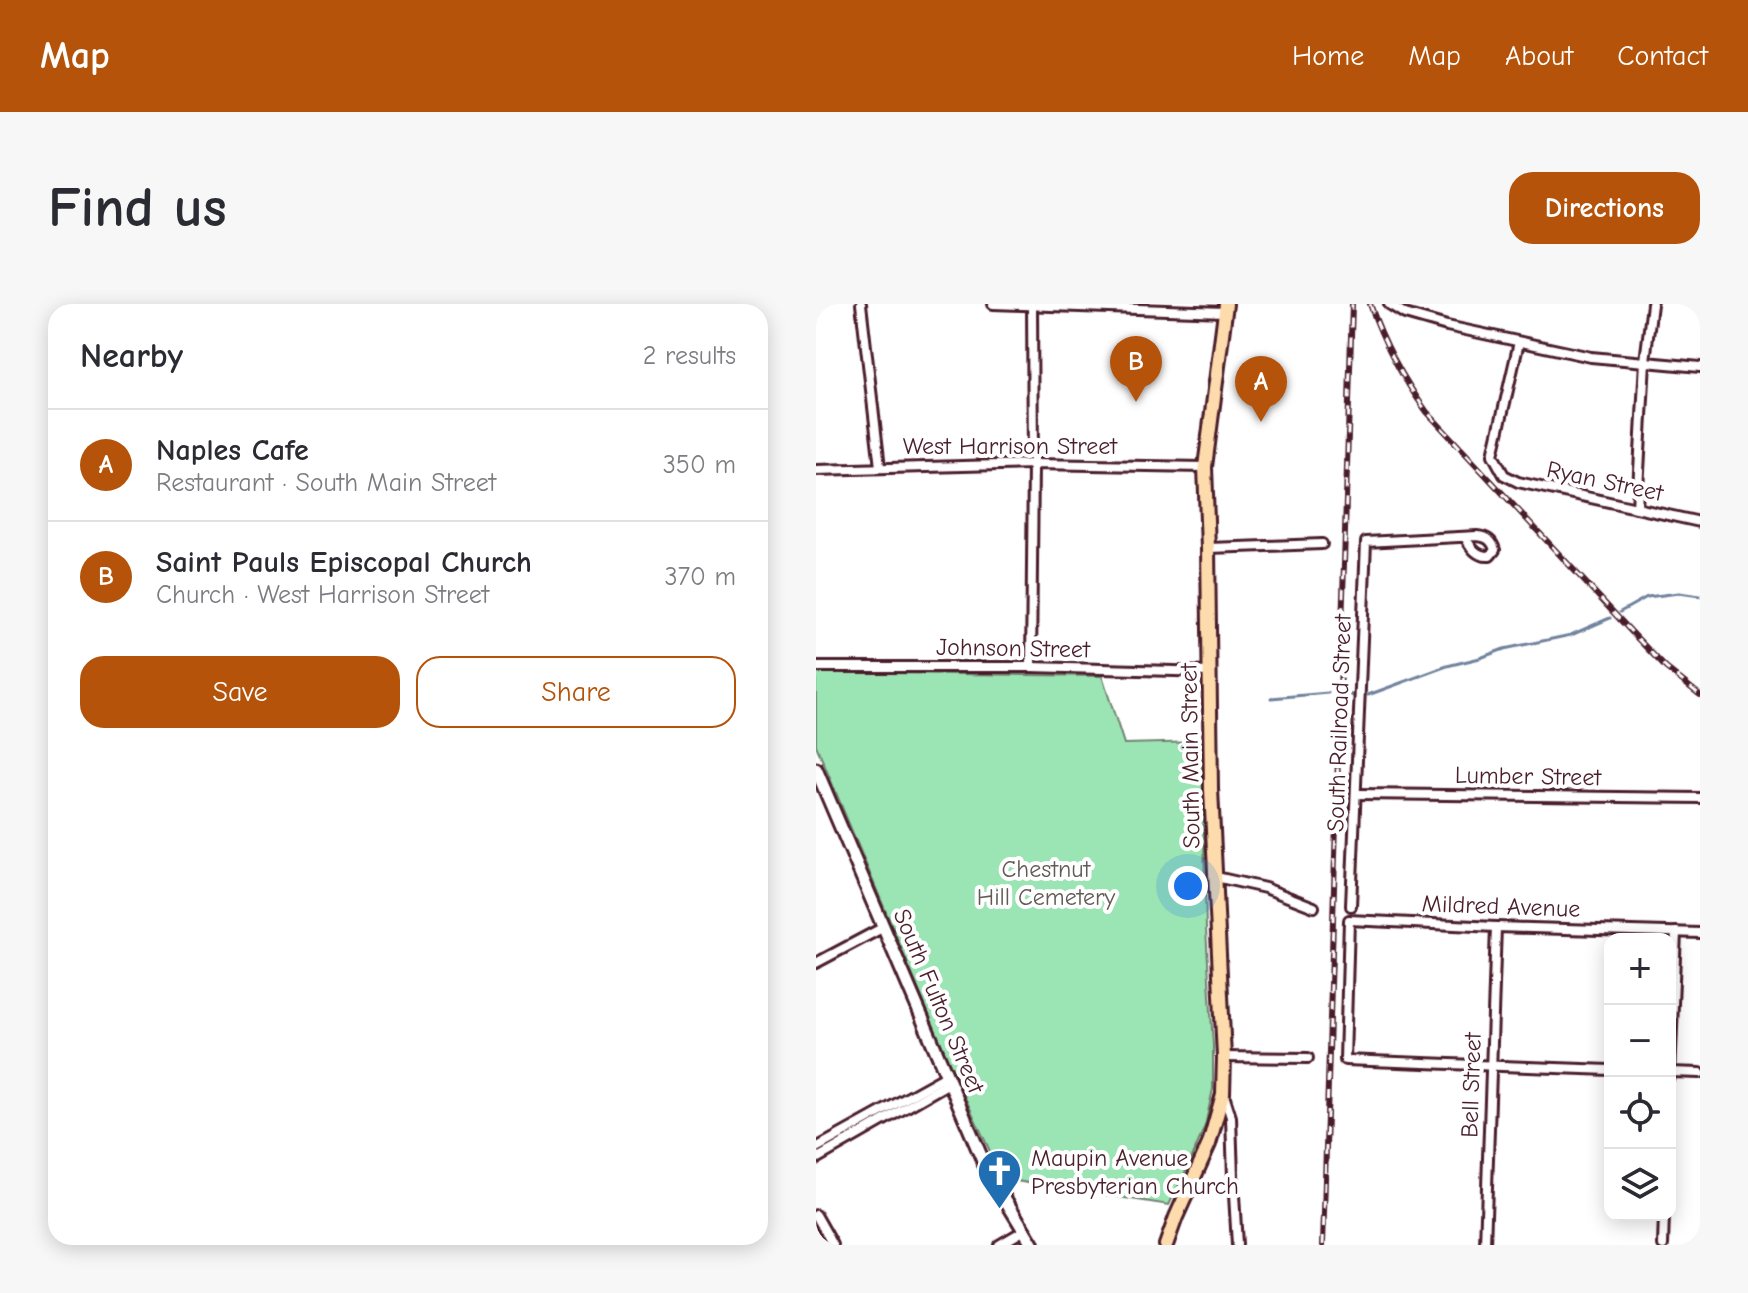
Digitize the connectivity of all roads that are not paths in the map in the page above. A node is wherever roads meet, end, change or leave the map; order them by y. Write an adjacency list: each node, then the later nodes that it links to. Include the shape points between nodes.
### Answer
1 (861, 304): 11 (street)
2 (993, 304): 3 (street)
3 (1032, 304): 6 (street); 10 (street)
4 (1389, 304): 7 (street, via 1405,314)
5 (1652, 304): 8 (street)
6 (1225, 308): 12 (main road, South Main Street)
7 (1519, 342): 8 (street, via 1591,357); 14 (street, Ryan Street, via 1493,455 1504,475)
8 (1645, 361): 9 (street); 14 (street)
9 (1700, 367)
10 (1033, 464): 11 (street, West Harrison Street); 12 (street, West Harrison Street); 20 (street)
11 (880, 467): 13 (street, West Harrison Street)
12 (1205, 467): 18 (main road, South Main Street)
13 (816, 470)
14 (1637, 508): 15 (street, Ryan Street)
15 (1700, 522)
16 (1468, 537): 23 (street, South Railroad Street, via 1366,542)
17 (1322, 544): 18 (street)
18 (1208, 548): 21 (main road, South Main Street)
19 (816, 667): 20 (street, Johnson Street)
20 (1031, 667): 21 (street, Johnson Street)
21 (1210, 672): 25 (main road, South Main Street)
22 (816, 769): 28 (street, South Fulton Street)
23 (1357, 794): 24 (street, Lumber Street); 26 (street, South Railroad Street)
24 (1700, 798)
25 (1216, 877): 27 (street); 34 (main road, South Main Street)
26 (1351, 906)
27 (1314, 907)
28 (884, 927): 32 (street); 40 (street, South Fulton Street)
29 (1496, 927): 30 (street, Mildred Avenue); 36 (street, Bell Street); 36 (street, Mildred Avenue, via 1349,920 1345,1060)
30 (1676, 932): 31 (street, Mildred Avenue); 33 (street)
31 (1700, 933)
32 (816, 963)
33 (1673, 1005)
34 (1224, 1057): 35 (street); 41 (main road, South Main Street)
35 (1308, 1058)
36 (1491, 1066): 37 (street); 52 (street, Bell Street)
37 (1604, 1070)
38 (1676, 1073): 39 (street)
39 (1700, 1073)
40 (948, 1080): 42 (street); 43 (street); 46 (street, South Fulton Street, via 986,1168)
41 (1223, 1094): 50 (main road, South Main Street, via 1209,1144); 51 (street, via 1231,1117)
42 (816, 1148)
43 (816, 1159)
44 (816, 1215): 47 (street)
45 (1664, 1221): 53 (street)
46 (1023, 1231): 48 (street); 49 (street, South Fulton Street)
47 (833, 1245)
48 (999, 1245)
49 (1033, 1245)
50 (1166, 1245)
51 (1237, 1245)
52 (1485, 1245)
53 (1663, 1245)

